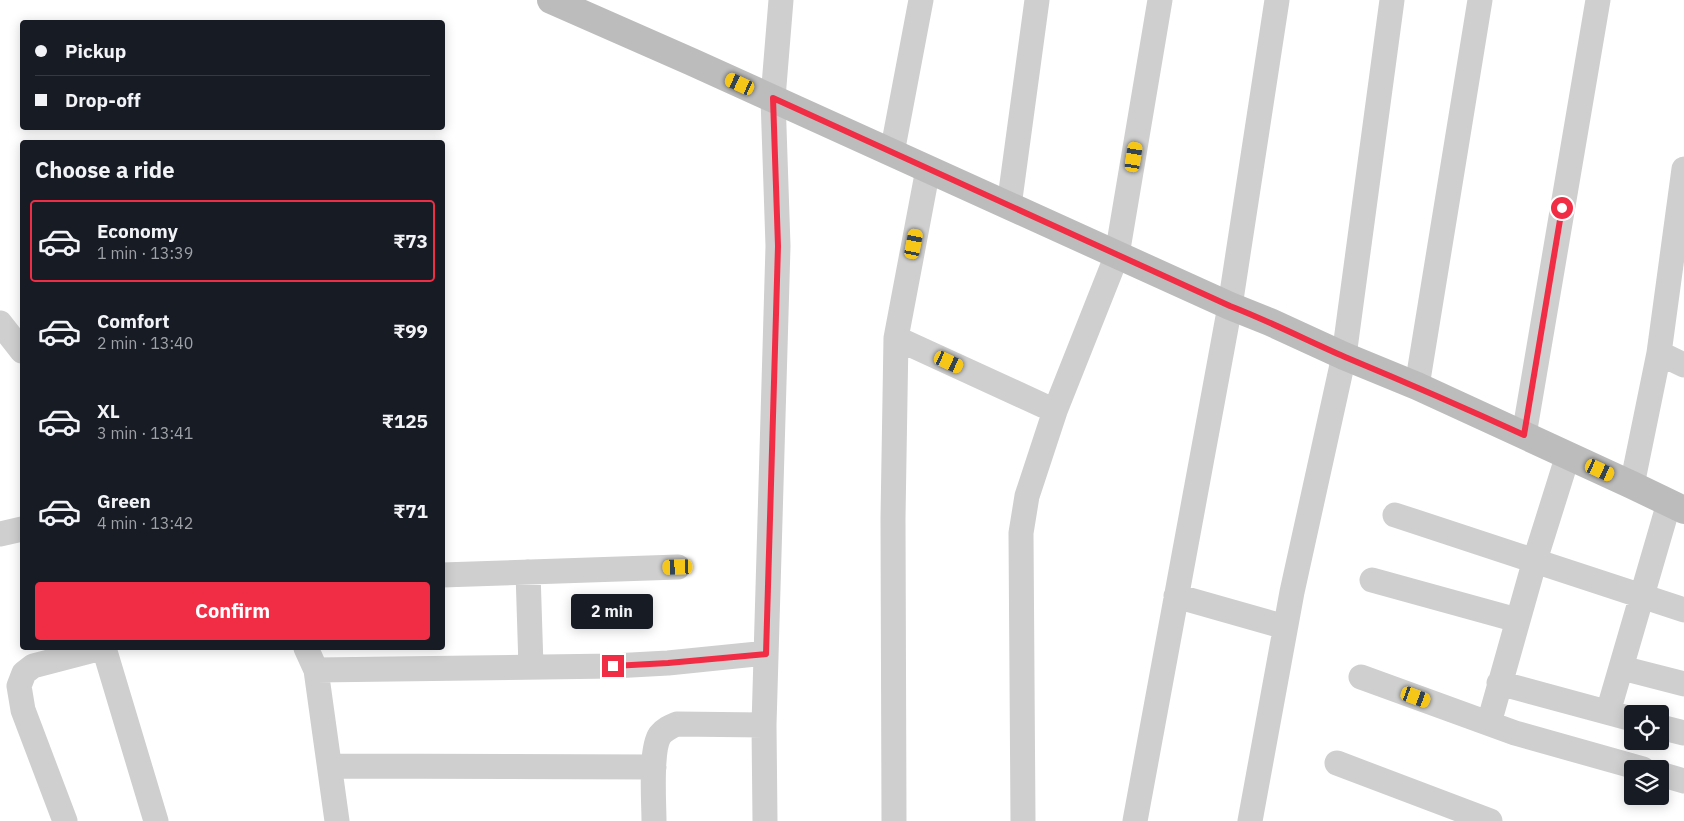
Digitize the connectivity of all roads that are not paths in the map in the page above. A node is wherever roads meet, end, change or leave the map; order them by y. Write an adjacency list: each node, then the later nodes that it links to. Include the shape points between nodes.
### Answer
1 (551, 0): 10 (main road)
2 (781, 0): 10 (street)
3 (921, 0): 11 (street)
4 (1037, 0): 14 (street)
5 (1160, 0): 15 (street)
6 (1277, 0): 16 (street)
7 (1392, 0): 21 (street)
8 (1480, 0): 23 (street)
9 (1598, 0): 25 (street)
10 (773, 98): 11 (main road); 44 (street, via 778,246)
11 (892, 153): 12 (main road)
12 (928, 169): 14 (main road); 18 (street)
13 (1684, 169): 20 (street)
14 (1009, 206): 15 (main road)
15 (1117, 255): 16 (main road); 24 (street)
16 (1230, 306): 21 (main road); 37 (street)
17 (0, 323): 19 (street)
18 (896, 338): 24 (street); 68 (street)
19 (20, 349)
20 (1659, 353): 22 (street); 27 (street)
21 (1344, 356): 23 (main road); 41 (street)
22 (1684, 364)
23 (1417, 386): 25 (main road)
24 (1055, 411): 69 (street, via 1027,496 1020,533)
25 (1524, 435): 26 (main road)
26 (1568, 455): 27 (main road); 32 (street)
27 (1632, 485): 28 (main road)
28 (1677, 507): 38 (street)
29 (1394, 515): 32 (street)
30 (20, 529): 31 (street)
31 (0, 534)
32 (1535, 560): 38 (street); 40 (street)
33 (678, 567): 34 (street)
34 (528, 572): 35 (street); 46 (street)
35 (445, 575)
36 (1372, 580): 40 (street)
37 (1176, 596): 41 (street); 70 (street)
38 (1642, 596): 39 (street); 47 (street)
39 (1684, 610)
40 (1517, 620): 49 (street)
41 (1285, 627): 71 (street)
42 (95, 650): 63 (street, via 33,666 24,673 19,686 23,710)
43 (104, 650): 64 (street)
44 (766, 654): 46 (street, via 668,663); 54 (street)
45 (311, 658): 46 (street); 59 (street)
46 (531, 667)
47 (1622, 668): 50 (street); 51 (street)
48 (1361, 677): 53 (street)
49 (1499, 683): 51 (street); 53 (street)
50 (1684, 684)
51 (1608, 712): 52 (street)
52 (1624, 717)
53 (1489, 723): 58 (street)
54 (764, 725): 60 (street, via 676,724 659,736); 67 (street)
55 (1669, 729): 56 (street)
56 (1684, 733)
57 (1337, 763): 72 (street)
58 (1624, 764)
59 (330, 766): 60 (street); 65 (street)
60 (654, 767): 66 (street)
61 (1669, 777): 62 (street)
62 (1684, 781)
63 (65, 821)
64 (156, 821)
65 (338, 821)
66 (654, 821)
67 (765, 821)
68 (894, 821)
69 (1023, 821)
70 (1135, 821)
71 (1250, 821)
72 (1490, 821)

